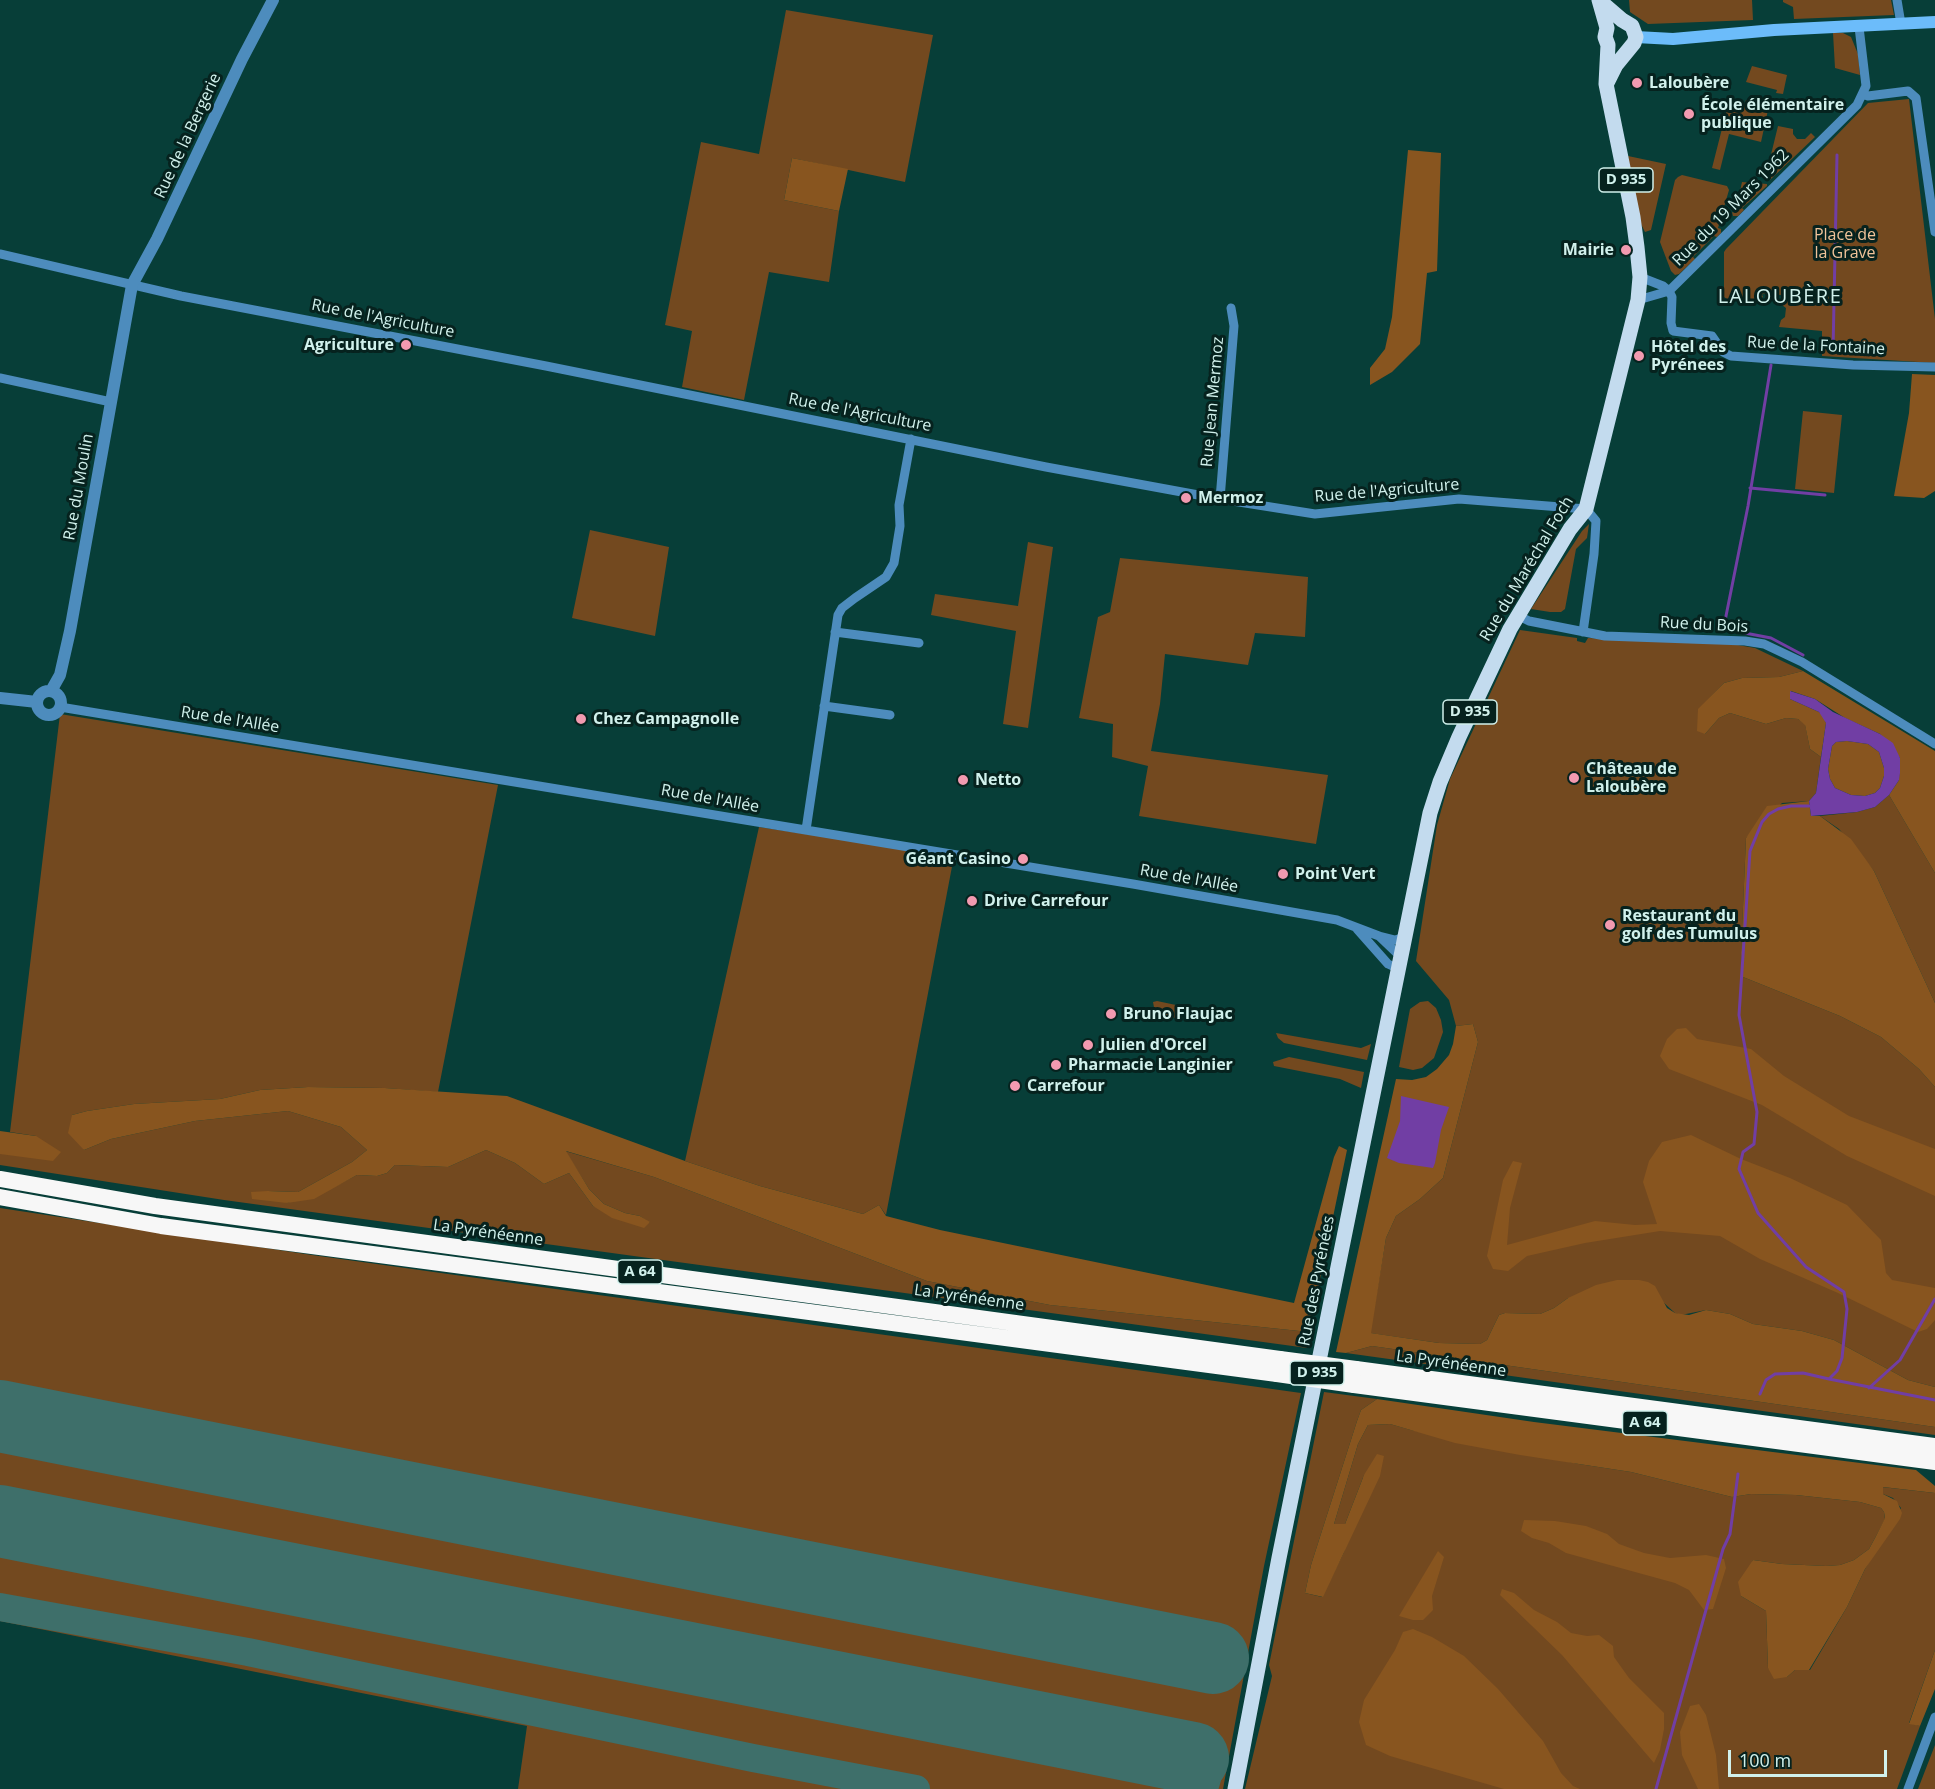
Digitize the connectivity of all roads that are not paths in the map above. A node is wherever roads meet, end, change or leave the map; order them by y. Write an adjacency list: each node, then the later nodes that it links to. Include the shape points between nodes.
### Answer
1 (273, 0): 16 (street, Rue de la Bergerie)
2 (1600, 0): 4 (main road, Rue du Maréchal Foch); 8 (main road, Rue du Maréchal Foch)
3 (1898, 0): 6 (street)
4 (1622, 20): 8 (main road); 9 (main road, Rue du Maréchal Foch, via 1632,26)
5 (1935, 22): 6 (main road)
6 (1901, 24): 7 (main road)
7 (1859, 27): 9 (main road); 12 (street, via 1866,86)
8 (1607, 28): 10 (main road, Rue du Maréchal Foch)
9 (1632, 43): 10 (main road, via 1620,51); 11 (main road)
10 (1608, 45): 11 (main road, Rue du Maréchal Foch)
11 (1606, 84): 15 (main road, Rue du Maréchal Foch / D 935, via 1633,217)
12 (1863, 94): 13 (street, via 1908,91 1916,98); 17 (street, Rue du 19 Mars 1962, via 1857,105)
13 (1935, 232)
14 (0, 254): 16 (street, Rue de l'Agriculture)
15 (1640, 277): 17 (street); 18 (main road, Rue du Maréchal Foch / D 935)
16 (132, 285): 22 (street, Rue du Moulin); 23 (street, Rue de l'Agriculture)
17 (1669, 291): 18 (street, Rue du 19 Mars 1962); 20 (street, Rue de la Fontaine, via 1673,331 1713,336 1723,352 1731,356)
18 (1638, 300): 25 (main road, Rue du Maréchal Foch / D 935)
19 (1231, 308): 24 (street, Rue Jean Mermoz, via 1234,326)
20 (1935, 367)
21 (0, 378): 22 (street)
22 (111, 402): 30 (street, Rue du Moulin, via 64,662)
23 (910, 439): 24 (street, Rue de l'Agriculture); 27 (street, via 898,505 900,526 894,563 886,577 842,608)
24 (1220, 499): 25 (street, Rue de l'Agriculture, via 1316,514 1459,499)
25 (1586, 509): 26 (main road, Rue du Maréchal Foch / D 935, via 1554,554); 28 (street, via 1596,520)
26 (1519, 616): 28 (street, Rue du Bois); 40 (main road, Rue du Maréchal Foch / D 935, via 1490,669 1440,782)
27 (835, 632): 29 (street); 33 (street)
28 (1583, 632): 36 (street, Rue du Bois, via 1764,644 1802,662)
29 (920, 643)
30 (51, 691): 32 (street, via 43,693); 34 (street, via 58,696)
31 (0, 698): 32 (street)
32 (37, 702): 34 (street, via 45,714 53,714)
33 (824, 706): 35 (street); 37 (street)
34 (60, 707): 37 (street, Rue de l'Allée)
35 (890, 716)
36 (1935, 744)
37 (806, 830): 38 (street, Rue de l'Allée, via 1144,886)
38 (1353, 926): 39 (street, Rue de l'Allée); 41 (street, via 1388,964)
39 (1379, 936): 40 (street, Rue de l'Allée, via 1395,940); 41 (street, Rue de l'Allée)
40 (1405, 937): 41 (main road, Rue du Maréchal Foch / D 935)
41 (1400, 963): 49 (main road, Rue des Pyrénées / D 935)
42 (0, 1179): 44 (highway, La Pyrénéenne / A 64, via 155,1206)
43 (0, 1197): 44 (highway, La Pyrénéenne / A 64, via 173,1227)
44 (1279, 1367): 45 (highway, La Pyrénéenne / A 64, bridge)
45 (1355, 1377): 46 (highway, La Pyrénéenne / A 64); 47 (highway, La Pyrénéenne / A 64)
46 (1935, 1446)
47 (1935, 1462)
48 (1935, 1717): 50 (street)
49 (1235, 1789)
50 (1908, 1789)

